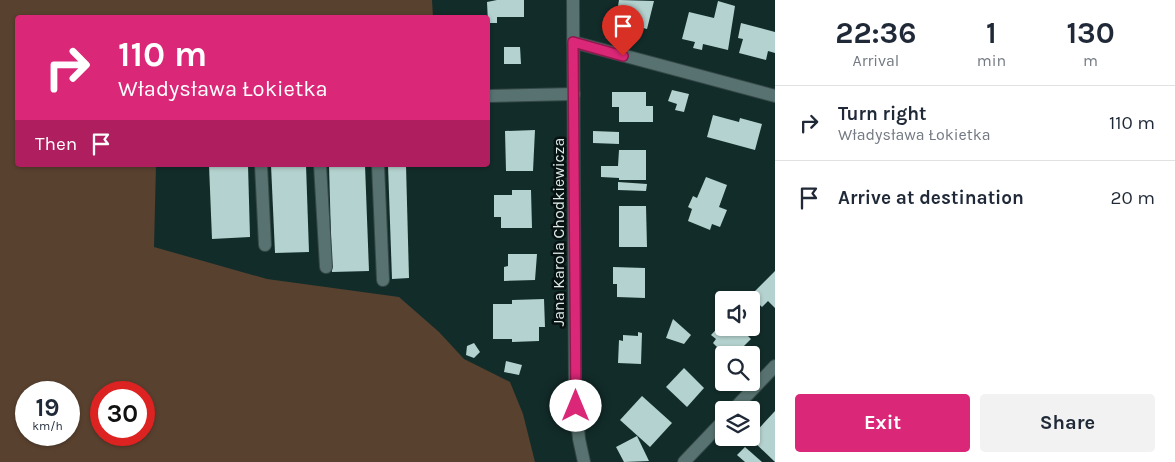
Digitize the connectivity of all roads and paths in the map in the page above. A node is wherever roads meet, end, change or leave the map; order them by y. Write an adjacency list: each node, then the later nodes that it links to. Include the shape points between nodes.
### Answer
1 (573, 0): 2 (street, Jana Karola Chodkiewicza)
2 (573, 42): 3 (street, Jana Karola Chodkiewicza); 5 (street)
3 (574, 94): 4 (street); 15 (street, Jana Karola Chodkiewicza, via 575,396)
4 (490, 96)
5 (775, 96)
6 (261, 167): 9 (street)
7 (320, 167): 10 (street)
8 (378, 167): 11 (street)
9 (265, 245)
10 (326, 267)
11 (383, 280)
12 (775, 366): 13 (street)
13 (742, 401)
14 (715, 429): 16 (street)
15 (584, 462)
16 (684, 462)

